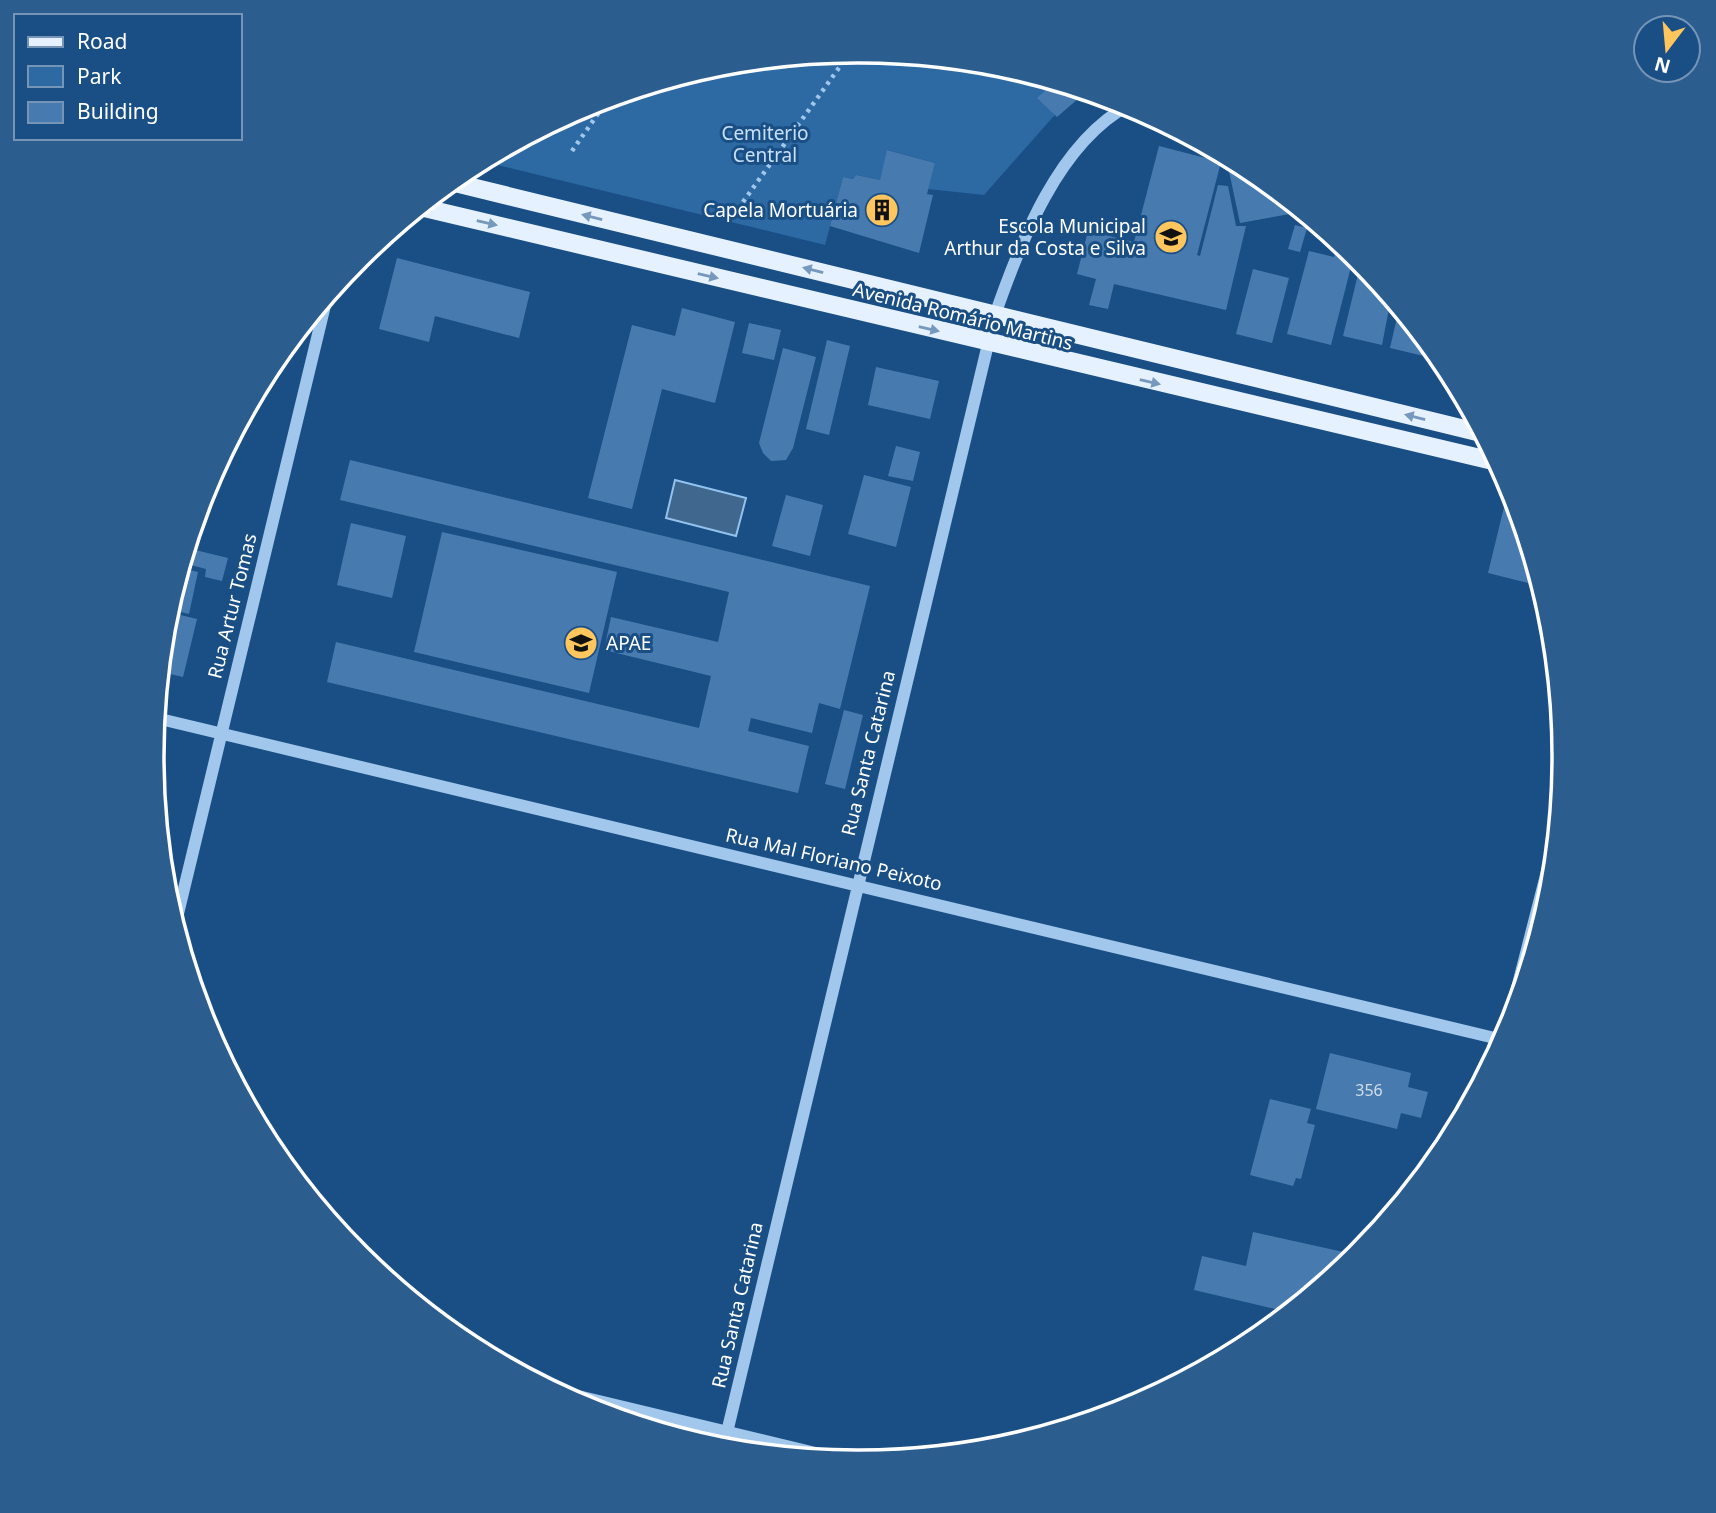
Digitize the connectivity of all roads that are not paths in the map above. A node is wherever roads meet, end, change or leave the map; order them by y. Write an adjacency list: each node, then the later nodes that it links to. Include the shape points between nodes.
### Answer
1 (1117, 114): 4 (street, Rua Santa Catarina, via 1077,149 1045,197)
2 (465, 185): 4 (main road, Avenida Romário Martins, one-way to 2)
3 (431, 210): 6 (main road, Avenida Romário Martins, one-way to 6)
4 (995, 314): 6 (street, Rua Santa Catarina); 7 (main road, Avenida Romário Martins, one-way to 4)
5 (322, 317): 10 (street, Rua Artur Tomas)
6 (988, 342): 8 (main road, Avenida Romário Martins, one-way to 8); 11 (street, Rua Santa Catarina)
7 (1470, 430)
8 (1485, 460)
9 (166, 720): 10 (street, Rua Mal Floriano Peixoto)
10 (220, 733): 11 (street, Rua Mal Floriano Peixoto); 12 (street, Rua Artur Tomas)
11 (856, 884): 13 (street, Rua Mal Floriano Peixoto); 15 (street, Rua Santa Catarina)
12 (180, 903)
13 (1493, 1035)
14 (612, 1404): 15 (street)
15 (727, 1432): 16 (street, Rua Santa Catarina); 17 (street)
16 (726, 1437)
17 (786, 1446)

